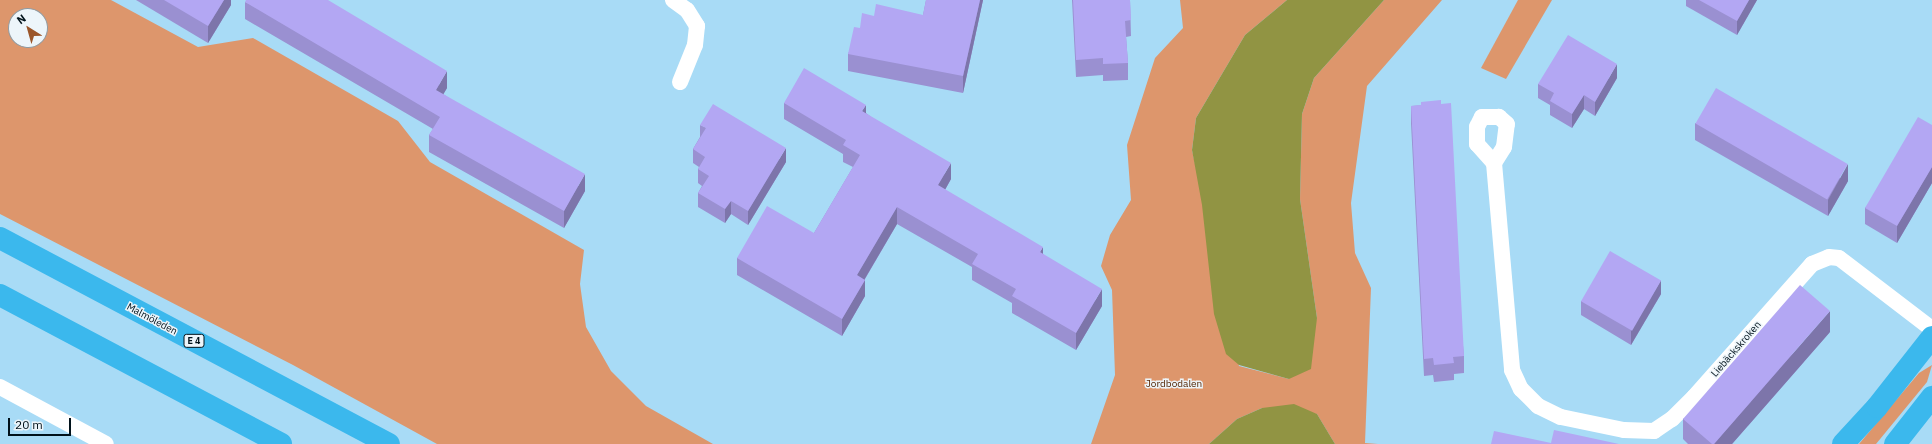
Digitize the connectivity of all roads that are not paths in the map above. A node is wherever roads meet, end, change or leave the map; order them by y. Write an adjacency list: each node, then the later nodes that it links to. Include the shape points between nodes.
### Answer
1 (673, 0): 2 (street, via 688,10 697,26 694,45)
2 (680, 82)
3 (1494, 163): 6 (street, Liebäckskroken, via 1512,370 1521,389 1538,406 1561,418 1624,430 1654,431 1672,419 1694,397 1812,264 1829,257 1839,258)
4 (0, 238): 12 (highway, Malmöleden / E 4)
5 (0, 295): 11 (highway)
6 (1932, 329)
7 (1932, 337): 13 (highway, via 1877,407)
8 (0, 387): 10 (street)
9 (1932, 397): 14 (highway)
10 (106, 444)
11 (281, 444)
12 (388, 444)
13 (1843, 444)
14 (1896, 444)

